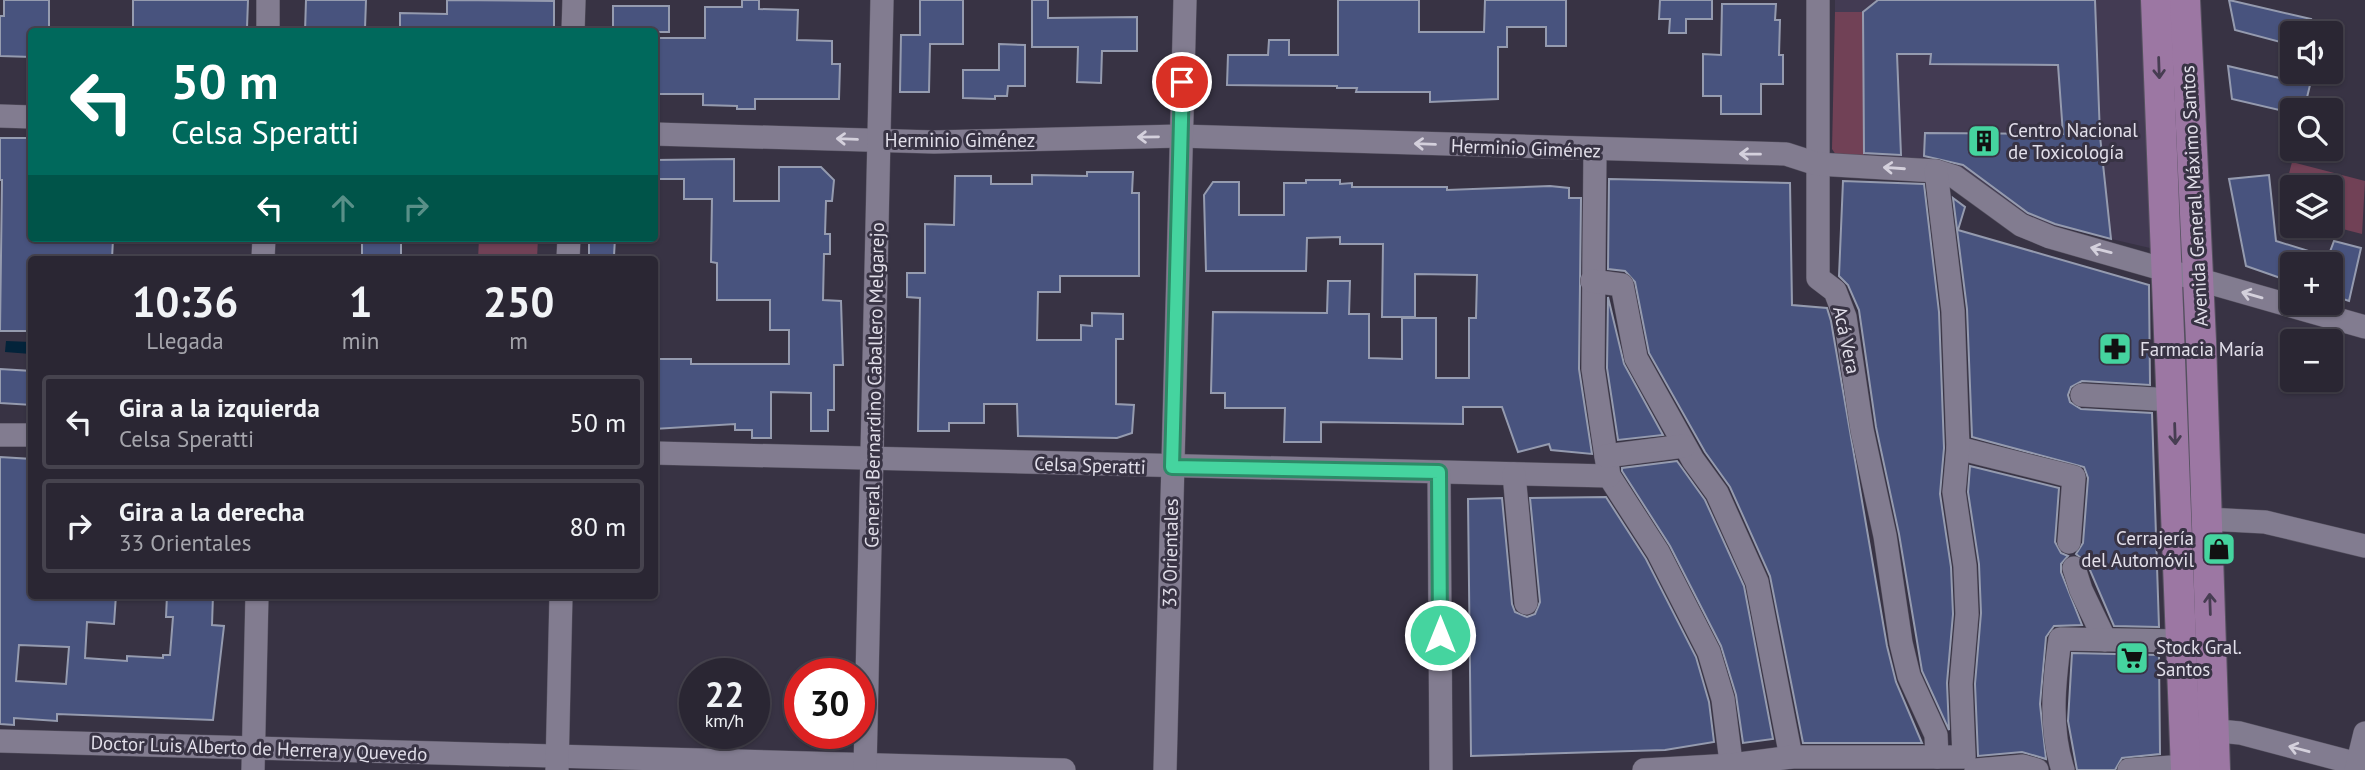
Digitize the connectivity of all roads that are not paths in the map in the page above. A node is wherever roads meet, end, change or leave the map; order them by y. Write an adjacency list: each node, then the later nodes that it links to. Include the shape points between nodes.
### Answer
1 (268, 0): 8 (street)
2 (574, 0): 9 (street)
3 (882, 0): 14 (street, General Bernardino Caballero Melgarejo)
4 (1185, 0): 13 (street, 33 Orientales)
5 (1818, 0): 16 (street, Acá Vera)
6 (2156, 0): 18 (main road, Avenida General Máximo Santos, one-way to 18)
7 (2188, 8): 19 (main road, Avenida General Máximo Santos)
8 (268, 28)
9 (573, 28)
10 (0, 116): 11 (street)
11 (28, 117)
12 (658, 134): 14 (street, Herminio Giménez, one-way to 12)
13 (1181, 136): 14 (street, Herminio Giménez, one-way to 14); 15 (street, Herminio Giménez, one-way to 13); 31 (street, 33 Orientales)
14 (879, 141): 29 (street, General Bernardino Caballero Melgarejo)
15 (1595, 150): 16 (street, Herminio Giménez, one-way to 15, via 1786,154); 20 (street)
16 (1817, 164): 17 (street, Herminio Giménez, one-way to 16); 47 (street, Acá Vera, via 1818,278 1835,291 1845,317 1906,665 1932,723)
17 (1936, 171): 18 (street, Herminio Giménez, one-way to 17, via 2050,237 1955,177); 27 (street, via 1953,312)
18 (2167, 268): 19 (street, Herminio Giménez); 23 (main road, Avenida General Máximo Santos)
19 (2198, 278): 21 (street, Herminio Giménez, one-way to 19); 34 (main road, Avenida General Máximo Santos)
20 (1592, 281): 26 (street, via 1622,285 1636,358); 30 (street, via 1593,369)
21 (2365, 327)
22 (2082, 394): 23 (street)
23 (2174, 400): 42 (main road, Avenida General Máximo Santos, one-way to 42)
24 (0, 435): 25 (street)
25 (28, 435)
26 (1685, 446): 30 (street, Celsa Speratti); 49 (street, via 1717,493 1757,582)
27 (1958, 448): 35 (street, via 2074,477); 51 (street, via 1954,492 1967,614 1961,684)
28 (658, 453): 29 (street, Celsa Speratti)
29 (872, 459): 31 (street, Celsa Speratti); 52 (street, General Bernardino Caballero Melgarejo)
30 (1608, 466): 33 (street, Celsa Speratti); 54 (street, via 1709,652 1723,699)
31 (1172, 467): 32 (street, Celsa Speratti); 57 (street, 33 Orientales)
32 (1439, 472): 33 (street, Celsa Speratti); 58 (street)
33 (1514, 474): 40 (street)
34 (2207, 519): 36 (street, via 2265,522); 44 (main road, Avenida General Máximo Santos, one-way to 34)
35 (2069, 542)
36 (2365, 546)
37 (2074, 568): 41 (street)
38 (257, 599): 48 (street)
39 (561, 599): 50 (street)
40 (1526, 603)
41 (2105, 640): 42 (street); 61 (street, via 2060,639 2053,691)
42 (2181, 641): 43 (main road, Avenida General Máximo Santos)
43 (2185, 729): 44 (street); 55 (main road, Avenida General Máximo Santos)
44 (2214, 729): 53 (street, one-way to 44); 63 (main road, Avenida General Máximo Santos)
45 (2365, 733): 53 (street)
46 (0, 741): 48 (street, Doctor Luis Alberto de Herrera y Quevedo)
47 (1937, 757): 49 (street); 51 (street)
48 (253, 759): 50 (street, Doctor Luis Alberto de Herrera y Quevedo)
49 (1800, 762): 54 (street)
50 (558, 763): 52 (street, Doctor Luis Alberto de Herrera y Quevedo)
51 (1972, 765): 60 (street)
52 (865, 767): 56 (street, Doctor Luis Alberto de Herrera y Quevedo)
53 (2360, 767)
54 (1732, 768): 59 (street)
55 (2186, 768): 62 (street)
56 (1064, 770)
57 (1165, 770)
58 (1441, 770)
59 (1644, 770)
60 (2037, 770)
61 (2063, 770)
62 (2129, 770)
63 (2215, 770)

